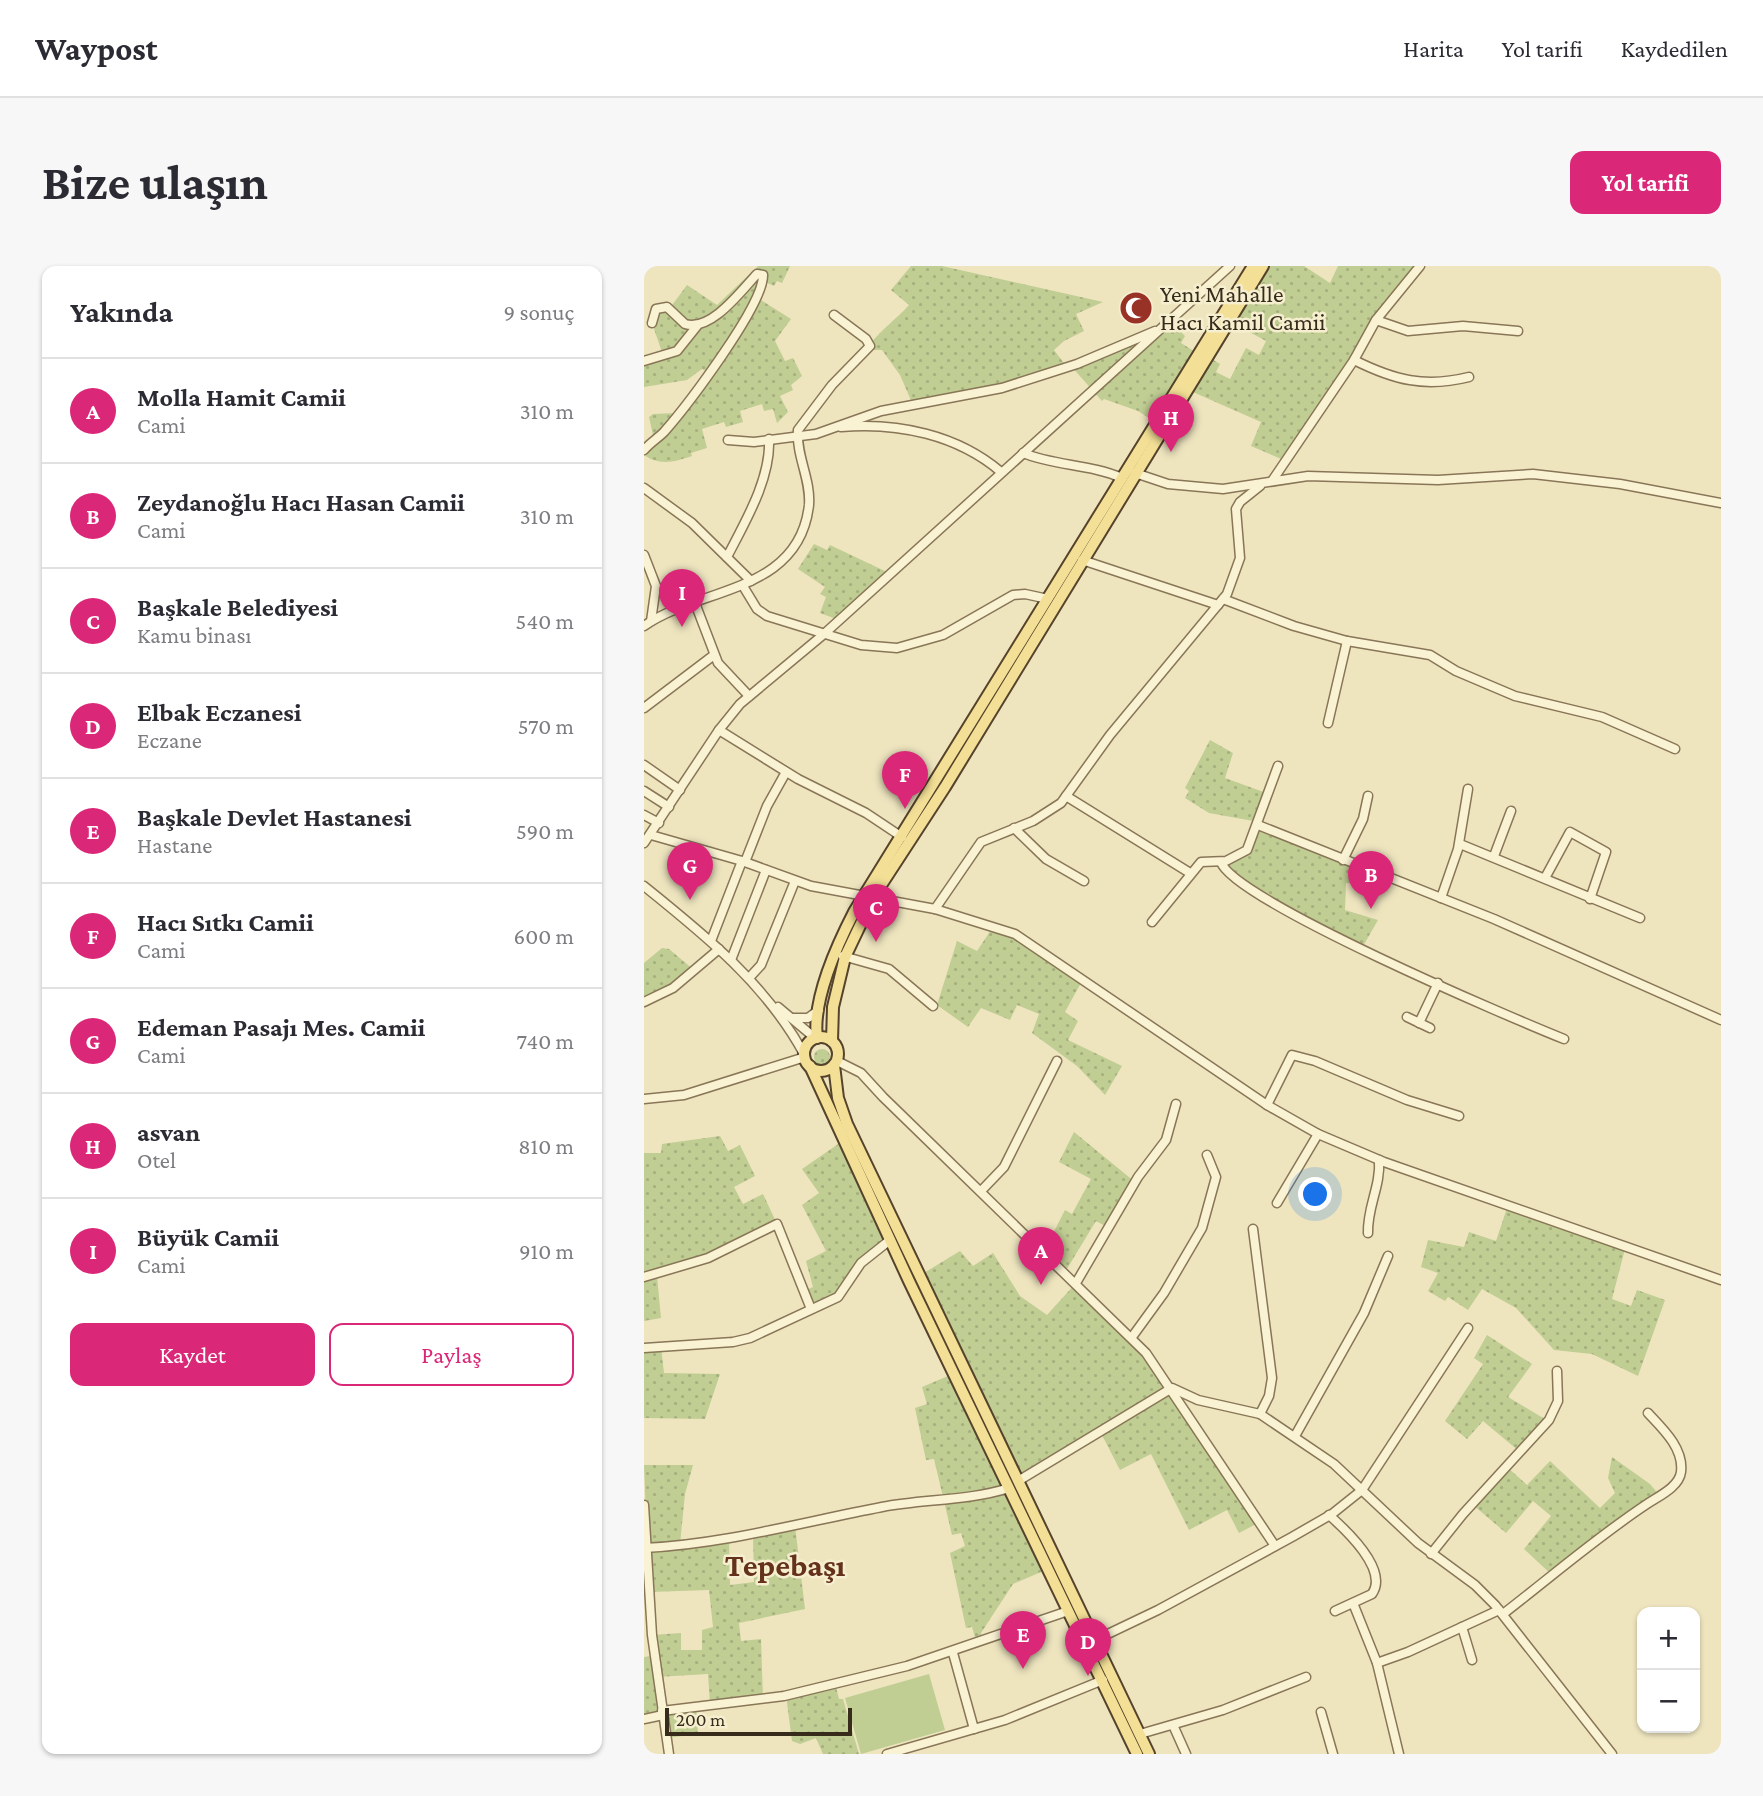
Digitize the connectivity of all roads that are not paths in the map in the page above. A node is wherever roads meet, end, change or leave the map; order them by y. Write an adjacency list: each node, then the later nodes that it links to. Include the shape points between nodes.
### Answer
1 (1230, 266): 9 (street)
2 (1252, 266): 22 (main road)
3 (1263, 266): 21 (main road)
4 (1418, 266): 6 (street)
5 (834, 315): 15 (street, via 870,346 832,385 799,428)
6 (1376, 320): 10 (street, via 1409,331 1463,326); 11 (street)
7 (652, 323): 8 (street, via 656,309 667,307 685,324)
8 (697, 326): 12 (street, via 677,351); 18 (street, via 762,274 762,285 740,329 668,427)
9 (1158, 330): 14 (street, via 1013,385 881,411); 19 (street)
10 (1518, 331)
11 (1354, 360): 13 (street, via 1391,378 1415,383); 23 (street)
12 (644, 361)
13 (1469, 376)
14 (835, 428): 15 (street); 20 (street, via 872,426 931,434 979,453)
15 (798, 436): 16 (street); 29 (street, via 809,494 804,524 783,559)
16 (769, 439): 17 (street); 27 (street, via 758,492)
17 (727, 440)
18 (644, 450)
19 (1023, 453): 20 (street); 22 (street)
20 (1001, 472): 34 (street)
21 (1135, 474): 23 (street, via 1161,483 1206,488); 28 (main road)
22 (1122, 478): 30 (main road)
23 (1268, 482): 25 (street, via 1308,476 1438,480 1533,474); 31 (street, via 1236,509 1240,558 1232,585)
24 (644, 488): 27 (street, via 681,514)
25 (1721, 503)
26 (644, 555): 33 (street, via 656,586)
27 (727, 557): 29 (street)
28 (1082, 560): 31 (street); 70 (main road, via 945,787)
29 (747, 583): 32 (street); 34 (street, via 762,613)
30 (1048, 599): 34 (street, via 1013,595 943,635 905,647 874,648); 57 (main road)
31 (1220, 602): 35 (street); 48 (street, via 1110,734)
32 (695, 603): 33 (street); 36 (street)
33 (647, 623)
34 (824, 634): 37 (street)
35 (1347, 641): 39 (street); 41 (street, via 1430,655 1515,696 1602,717)
36 (714, 655): 37 (street); 38 (street)
37 (750, 696): 40 (street)
38 (644, 708)
39 (1328, 723)
40 (719, 730): 44 (street); 46 (street)
41 (1675, 749)
42 (644, 765): 46 (street)
43 (1278, 766): 54 (street)
44 (786, 772): 57 (street); 62 (street)
45 (1468, 789): 59 (street)
46 (680, 790): 50 (street)
47 (644, 791): 50 (street)
48 (1066, 796): 55 (street, via 1052,811); 65 (street)
49 (1368, 796): 61 (street, via 1363,819)
50 (669, 807): 53 (street)
51 (1511, 811): 60 (street)
52 (644, 815): 53 (street)
53 (659, 823): 56 (street)
54 (1258, 825): 61 (street); 63 (street, via 1247,850)
55 (1014, 828): 68 (street, via 1046,859); 74 (street, via 976,846)
56 (651, 835): 58 (street); 62 (street)
57 (902, 837): 70 (main road)
58 (644, 843)
59 (1460, 844): 60 (street); 71 (street)
60 (1494, 856): 66 (street)
61 (1343, 860): 71 (street)
62 (744, 862): 64 (street); 77 (street)
63 (1221, 862): 65 (street, via 1205,860); 82 (street, via 1229,875 1266,898)
64 (766, 870): 67 (street); 80 (street)
65 (1190, 873): 76 (street)
66 (1545, 878): 73 (street); 73 (street, via 1570,832 1606,852)
67 (795, 881): 70 (street); 81 (street, via 761,965)
68 (1084, 881)
69 (648, 889): 72 (street); 77 (street)
70 (869, 896): 74 (street); 79 (main road)
71 (1441, 898): 89 (street)
72 (644, 899)
73 (1590, 899): 75 (street)
74 (935, 909): 100 (street, via 1028,941)
75 (1640, 918)
76 (1152, 922)
77 (711, 941): 78 (street)
78 (719, 949): 80 (street); 84 (street, via 673,988)
79 (840, 956): 85 (street, via 889,970); 86 (main road); 94 (main road)
80 (731, 960): 81 (street)
81 (749, 978): 83 (street)
82 (1438, 984): 90 (street); 93 (street)
83 (770, 1001): 88 (street); 95 (street)
84 (644, 1002)
85 (933, 1006)
86 (819, 1010): 88 (street, via 808,1018); 92 (main road)
87 (1407, 1017): 90 (street)
88 (793, 1018): 92 (street)
89 (1721, 1020)
90 (1419, 1023): 91 (street)
91 (1430, 1028)
92 (816, 1038): 94 (main road); 95 (main road, via 807,1045)
93 (1564, 1039)
94 (832, 1041): 97 (main road, via 837,1049)
95 (806, 1059): 97 (main road, via 823,1071); 98 (street, via 695,1092); 109 (main road)
96 (1057, 1061): 105 (street, via 1004,1167)
97 (835, 1063): 105 (street, via 866,1077); 123 (main road, via 846,1124)
98 (644, 1099)
99 (1176, 1104): 113 (street, via 1166,1140 1138,1177)
100 (1267, 1105): 101 (street, via 1292,1055); 102 (street)
101 (1459, 1116)
102 (1318, 1134): 104 (street); 106 (street)
103 (1207, 1155): 116 (street, via 1216,1177 1202,1228)
104 (1379, 1160): 108 (street); 112 (street)
105 (981, 1191): 113 (street)
106 (1277, 1203)
107 (1253, 1229): 121 (street, via 1272,1384)
108 (1368, 1233)
109 (890, 1240): 114 (street, via 861,1264 838,1297); 123 (main road)
110 (1388, 1256): 122 (street, via 1364,1313)
111 (644, 1278): 114 (street, via 708,1258 777,1224)
112 (1721, 1280)
113 (1076, 1283): 116 (street)
114 (811, 1309): 117 (street, via 745,1340)
115 (1468, 1328): 124 (street)
116 (1132, 1338): 119 (street)
117 (644, 1348)
118 (1557, 1371): 129 (street, via 1558,1401 1548,1421)
119 (1172, 1388): 121 (street, via 1198,1400); 123 (street); 127 (street)
120 (1648, 1413): 133 (street, via 1676,1448 1679,1478)
121 (1260, 1414): 122 (street)
122 (1295, 1436): 124 (street)
123 (1014, 1485): 128 (street, via 981,1496 881,1507 761,1533); 131 (main road); 135 (main road)
124 (1362, 1490): 126 (street); 129 (street)
125 (644, 1505): 128 (street)
126 (1329, 1516): 127 (street); 130 (street, via 1359,1543 1375,1578 1373,1593)
127 (1275, 1546): 135 (street)
128 (646, 1548): 142 (street)
129 (1431, 1554): 133 (street, via 1480,1589)
130 (1353, 1603): 132 (street); 138 (street)
131 (1068, 1611): 135 (main road); 136 (street)
132 (1335, 1611)
133 (1501, 1612): 134 (street); 154 (street)
134 (1462, 1627): 137 (street); 138 (street)
135 (1090, 1642): 140 (main road); 146 (main road)
136 (953, 1653): 142 (street, via 784,1696); 145 (street)
137 (1472, 1660)
138 (1377, 1663): 153 (street)
139 (1306, 1677): 144 (street)
140 (1103, 1680): 145 (street); 149 (main road)
141 (1321, 1712): 152 (street)
142 (662, 1713): 143 (street); 147 (street)
143 (644, 1719)
144 (1173, 1725): 146 (street); 151 (street)
145 (974, 1730): 148 (street)
146 (1140, 1734): 150 (main road)
147 (669, 1754)
148 (887, 1754)
149 (1137, 1754)
150 (1149, 1754)
151 (1186, 1754)
152 (1334, 1754)
153 (1399, 1754)
154 (1612, 1754)

